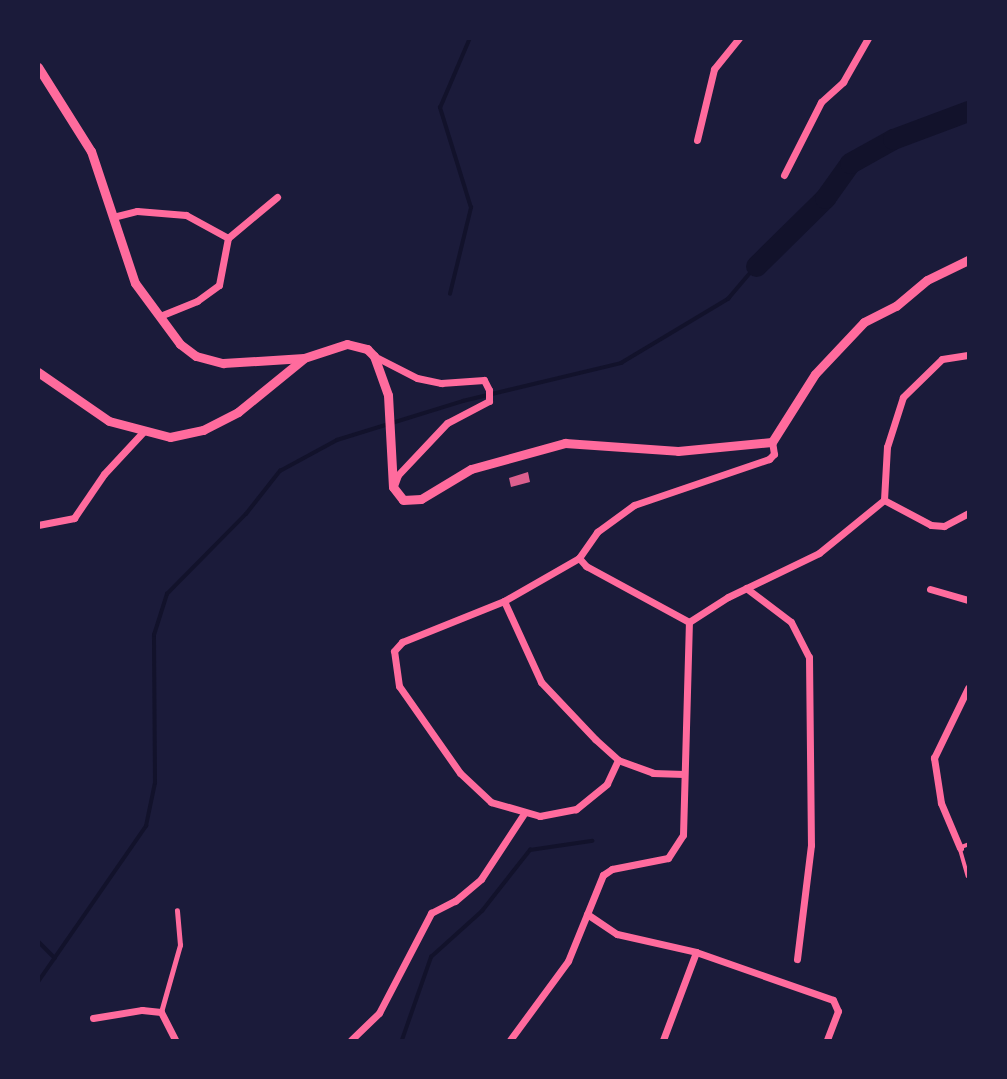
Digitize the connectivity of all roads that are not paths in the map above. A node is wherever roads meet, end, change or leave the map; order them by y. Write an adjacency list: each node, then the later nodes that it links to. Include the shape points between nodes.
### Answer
1 (739, 38): 4 (street, via 714,69)
2 (868, 38): 5 (street, via 849,74 821,102)
3 (38, 67): 7 (street, via 91,152)
4 (697, 140)
5 (784, 175)
6 (277, 197): 8 (street)
7 (113, 217): 8 (street, via 137,211 186,215); 10 (street, via 135,283)
8 (228, 238): 10 (street, via 219,285 197,301)
9 (968, 260): 16 (street, via 927,280 896,306 864,322 815,374)
10 (160, 316): 13 (street, via 180,344 196,356 223,363)
11 (968, 355): 18 (street, via 942,359 903,397 887,447)
12 (374, 356): 13 (street, via 367,349 347,344); 17 (street, via 388,395); 17 (street, via 440,383 484,380 489,390 489,401 447,424 398,475)
13 (304, 358): 15 (street, via 238,412 203,430 170,437)
14 (38, 372): 15 (street, via 109,421)
15 (143, 432): 20 (street, via 104,474 74,519)
16 (772, 442): 17 (street, via 678,451 565,443 471,469 416,501 403,500); 21 (street, via 774,454 769,459 634,505 597,532)
17 (393, 487)
18 (884, 500): 19 (street, via 931,525 944,526); 22 (street, via 819,553)
19 (968, 513)
20 (38, 525)
21 (579, 558): 25 (street); 26 (street)
22 (746, 589): 26 (street); 36 (street, via 791,622 809,657 811,845)
23 (930, 589): 24 (street)
24 (968, 600)
25 (504, 601): 28 (street, via 541,682); 30 (street, via 402,642 393,660 399,687 460,772 491,802)
26 (689, 622): 29 (street)
27 (968, 688): 31 (street, via 934,758 942,803)
28 (618, 760): 29 (street, via 653,772); 30 (street, via 607,784 585,804 556,814)
29 (684, 774): 34 (street, via 684,835 676,850 658,863 612,869 603,876)
30 (523, 815): 40 (street, via 481,879 455,901 431,913 379,1013)
31 (964, 847): 32 (lane)
32 (968, 876)
33 (177, 910): 37 (street, via 180,945)
34 (587, 914): 35 (street, via 617,934); 41 (street, via 568,961)
35 (696, 952): 42 (street); 43 (street, via 833,1000 838,1011)
36 (797, 959)
37 (161, 1012): 38 (street, via 142,1010); 39 (street)
38 (93, 1018)
39 (176, 1041)
40 (351, 1041)
41 (510, 1041)
42 (663, 1041)
43 (827, 1041)

